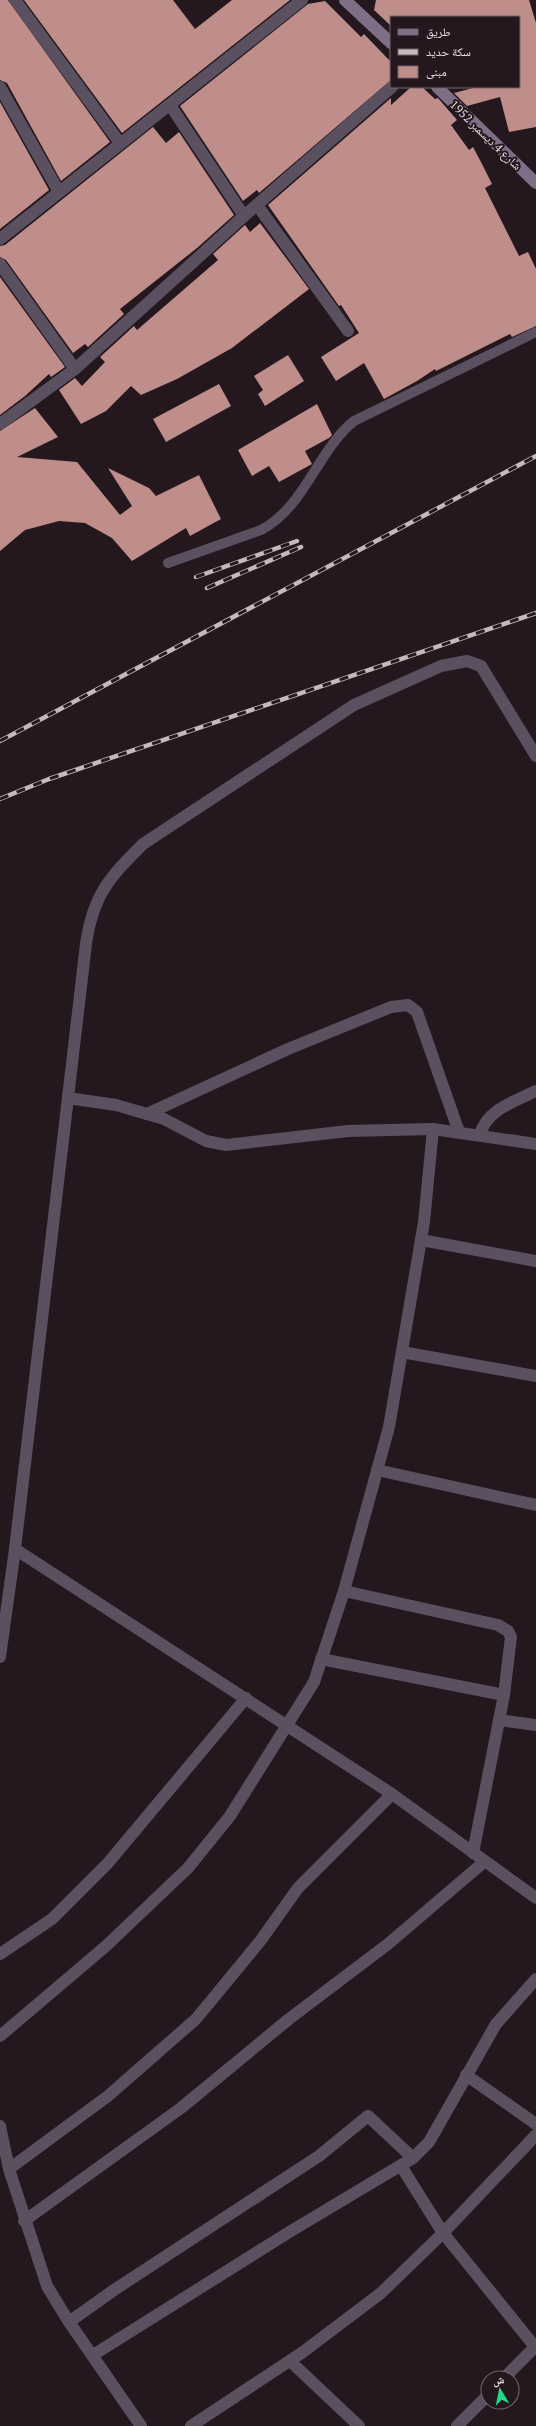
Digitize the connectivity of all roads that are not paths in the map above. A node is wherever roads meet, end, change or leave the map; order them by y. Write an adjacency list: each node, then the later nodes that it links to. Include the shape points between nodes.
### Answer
1 (15, 0): 9 (street)
2 (302, 0): 8 (street)
3 (345, 0): 4 (street)
4 (390, 43)
5 (0, 87): 11 (street)
6 (391, 88): 12 (street)
7 (437, 88): 10 (street, شارع 4 ديسمبر 1952)
8 (170, 105): 9 (street); 13 (street)
9 (120, 143): 11 (street)
10 (536, 183)
11 (60, 192): 14 (street)
12 (257, 205): 13 (street); 16 (street)
13 (244, 216): 18 (street)
14 (0, 238)
15 (0, 264): 18 (street)
16 (348, 331)
17 (536, 332): 20 (lane, via 354,420 340,432 287,511 275,522 261,530)
18 (75, 369): 19 (street)
19 (0, 424)
20 (168, 563)
21 (536, 756): 23 (street, via 481,666 475,662 458,661 441,666 354,705 143,844 119,868 100,893 90,919)
22 (536, 1091): 27 (street, via 496,1111 487,1119)
23 (68, 1098): 24 (street, via 116,1105); 35 (street)
24 (147, 1114): 25 (street, via 164,1119 206,1141 226,1145 348,1131); 26 (street, via 288,1048 391,1007 408,1005 417,1012)
25 (433, 1129): 26 (street); 29 (street)
26 (459, 1132): 27 (street)
27 (480, 1135): 28 (street)
28 (536, 1144)
29 (421, 1240): 30 (street); 31 (street)
30 (536, 1261)
31 (402, 1352): 32 (street); 33 (street, via 389,1427)
32 (536, 1376)
33 (377, 1470): 34 (street); 36 (street)
34 (536, 1505)
35 (15, 1549): 37 (street); 40 (street)
36 (344, 1591): 38 (street); 39 (street, via 505,1628 511,1638)
37 (0, 1657)
38 (321, 1660): 39 (street); 42 (street, via 314,1682)
39 (504, 1695): 41 (street)
40 (246, 1698): 42 (street); 48 (street, via 108,1864 52,1919)
41 (499, 1720): 43 (street); 45 (street)
42 (286, 1725): 44 (street); 50 (street, via 230,1816 188,1868 106,1946)
43 (536, 1725)
44 (392, 1794): 45 (street); 57 (street, via 298,1888 261,1940 196,2019 108,2096)
45 (473, 1853): 46 (street)
46 (484, 1862): 47 (street); 58 (street, via 388,1944 289,2019 181,2108)
47 (536, 1898)
48 (0, 1954)
49 (536, 1979): 51 (street, via 496,2024)
50 (0, 2036)
51 (466, 2075): 52 (street); 55 (street, via 429,2142)
52 (536, 2124)
53 (0, 2126): 57 (street)
54 (536, 2135): 59 (street)
55 (413, 2158): 56 (street); 60 (street, via 368,2116 313,2160)
56 (401, 2166): 59 (street); 62 (street, via 291,2231)
57 (9, 2169): 58 (street)
58 (24, 2221): 60 (street, via 47,2286)
59 (443, 2233): 61 (street); 63 (street, via 381,2293)
60 (69, 2322): 62 (street)
61 (535, 2348): 64 (street)
62 (93, 2355): 66 (street)
63 (290, 2361): 67 (street); 68 (street)
64 (512, 2370)
65 (480, 2402): 69 (street)
66 (141, 2426)
67 (191, 2426)
68 (359, 2426)
69 (457, 2426)

